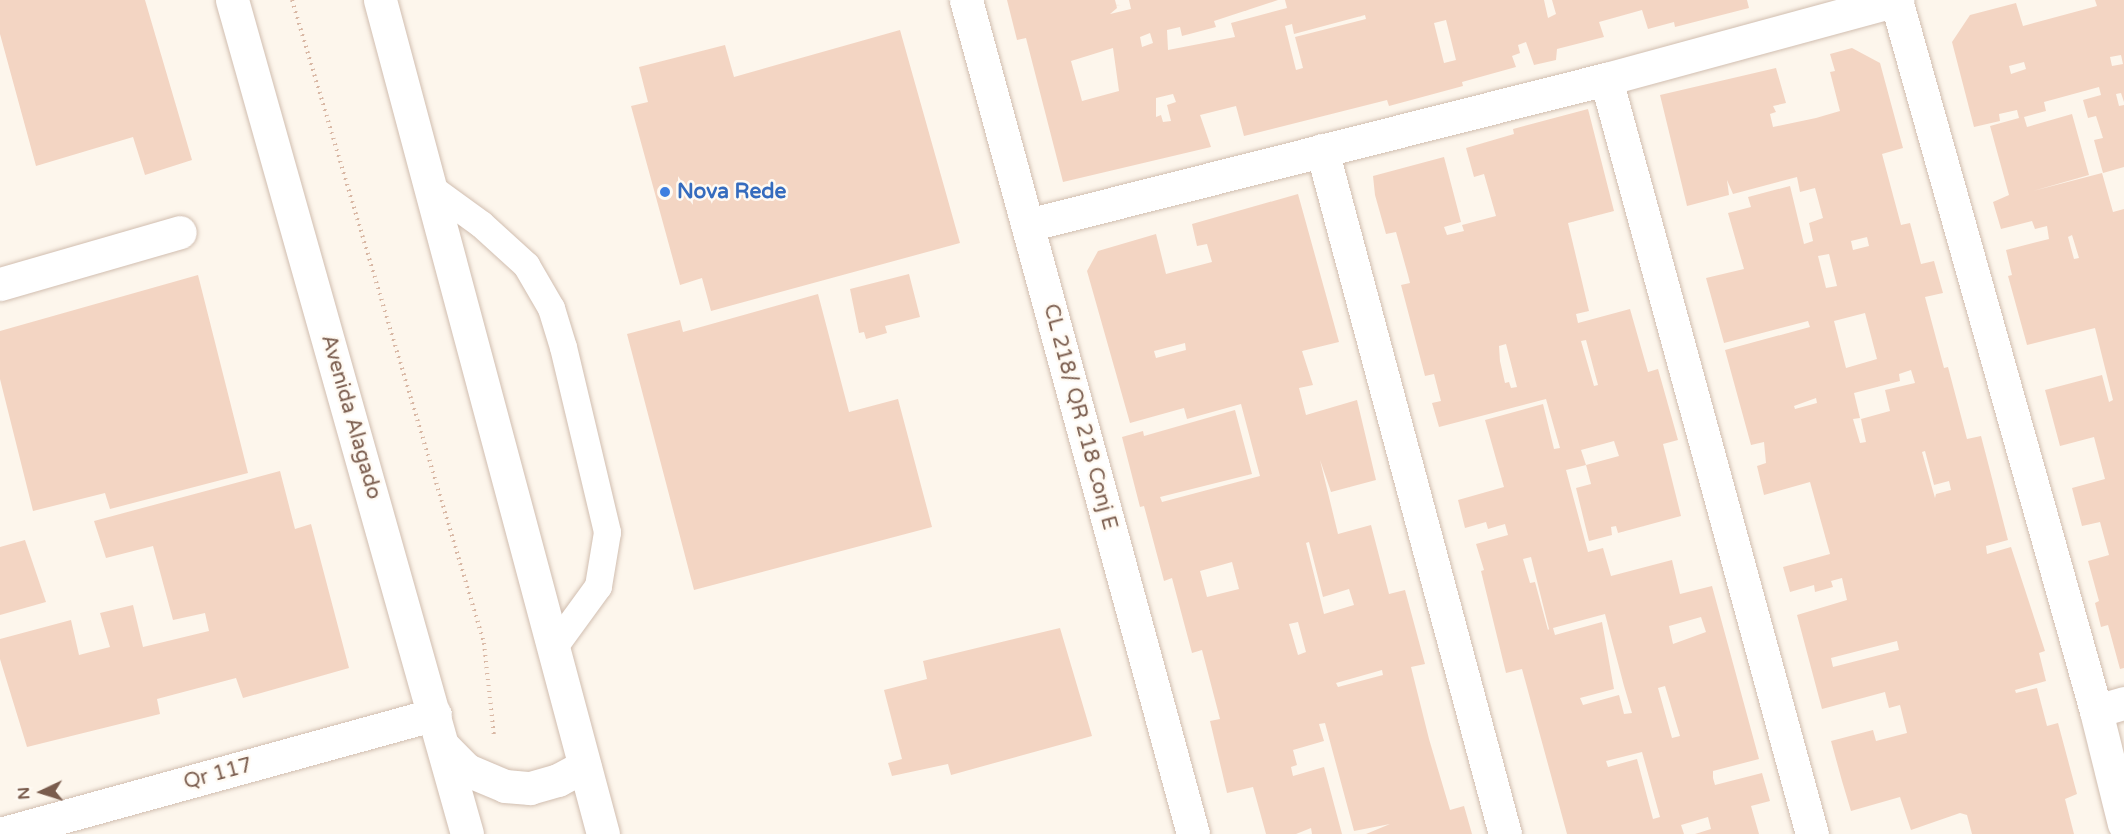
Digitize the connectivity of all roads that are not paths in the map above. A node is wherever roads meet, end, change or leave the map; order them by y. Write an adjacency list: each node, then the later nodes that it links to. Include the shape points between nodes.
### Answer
1 (232, 0): 13 (street, Avenida Alagado)
2 (380, 0): 7 (street)
3 (966, 0): 8 (street, CL 218/ QR 218 Conj E)
4 (1897, 0): 5 (street); 12 (street)
5 (1606, 79): 6 (street); 22 (street)
6 (1322, 150): 8 (street); 21 (street)
7 (430, 187): 11 (street); 11 (lane, via 481,224 526,265 550,308 563,347 607,532 598,586)
8 (1028, 225): 20 (street, CL 218/ QR 218 Conj E)
9 (180, 232): 10 (street)
10 (0, 284)
11 (553, 648): 15 (street)
12 (2110, 707): 16 (street)
13 (435, 714): 14 (street, Avenida Alagado); 17 (street, Qr 117)
14 (444, 747): 15 (street, via 467,770 505,786 530,788 558,780); 18 (street, Avenida Alagado)
15 (584, 766): 19 (street)
16 (2124, 824)
17 (0, 834)
18 (467, 834)
19 (603, 834)
20 (1192, 834)
21 (1505, 834)
22 (1812, 834)

